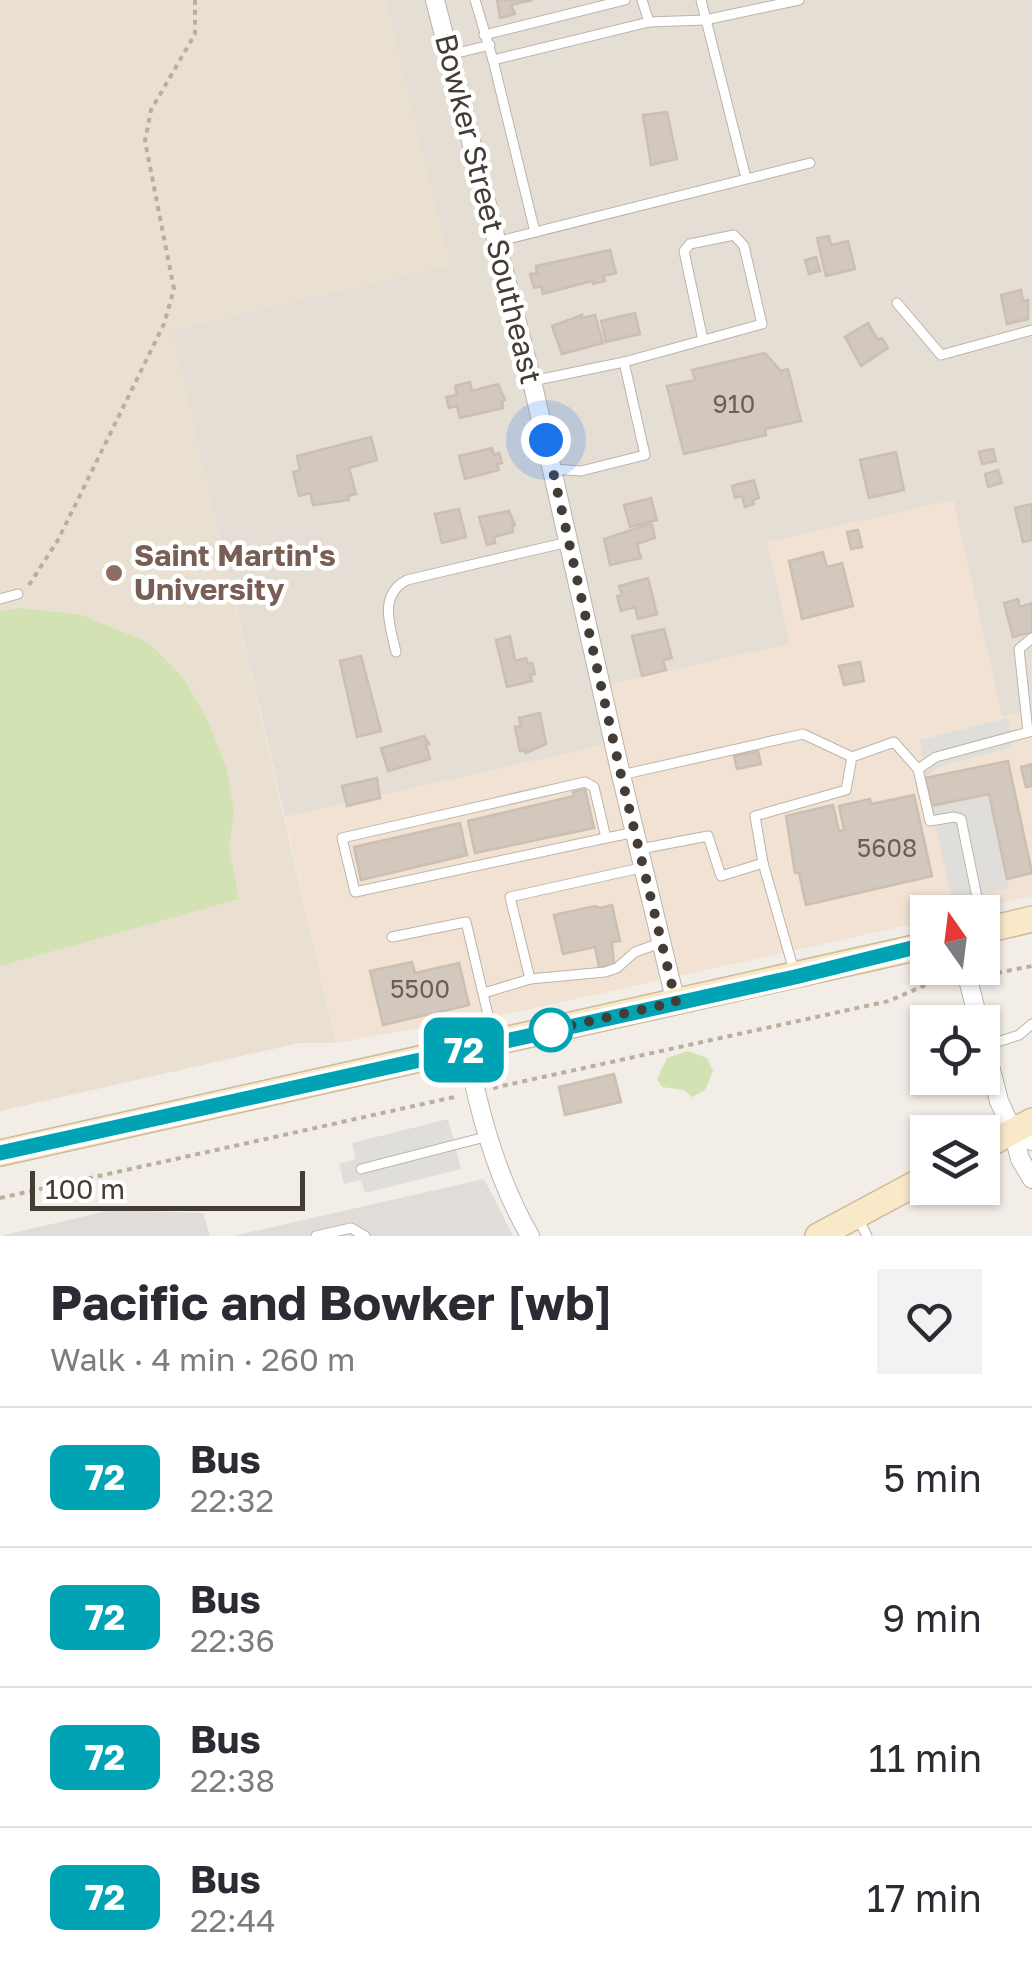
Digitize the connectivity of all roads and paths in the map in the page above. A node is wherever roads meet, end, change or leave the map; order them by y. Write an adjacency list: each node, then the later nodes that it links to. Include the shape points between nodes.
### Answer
1 (196, 0): 25 (path, via 195,34 151,110 145,141 174,290 164,324 58,540)
2 (435, 0): 12 (street, Bowker Street Southeast)
3 (475, 0): 10 (lane)
4 (625, 0): 10 (lane)
5 (642, 0): 9 (lane)
6 (700, 0): 8 (lane)
7 (799, 0): 8 (lane)
8 (705, 20): 9 (lane); 15 (lane)
9 (648, 22): 13 (lane)
10 (484, 34): 11 (lane)
11 (490, 45): 12 (lane); 13 (lane)
12 (448, 55): 17 (street, Bowker Street Southeast)
13 (494, 60): 16 (lane)
14 (810, 163): 15 (lane)
15 (746, 178): 16 (lane)
16 (535, 232): 17 (lane)
17 (496, 242): 22 (street, Bowker Street Southeast)
18 (897, 302): 19 (lane, via 940,355)
19 (1032, 330)
20 (703, 340): 20 (lane, via 762,324 744,246 734,234 684,251); 21 (lane)
21 (624, 362): 22 (lane); 23 (lane, via 645,455 581,471)
22 (532, 381): 23 (street, Bowker Street Southeast)
23 (553, 469): 24 (street, Bowker Street Southeast)
24 (569, 542): 28 (lane, via 396,586 388,617); 32 (street, Bowker Street Southeast)
25 (18, 594): 26 (lane)
26 (0, 599)
27 (1032, 638): 29 (lane, via 1019,649)
28 (396, 652)
29 (1030, 732): 31 (lane, via 936,758)
30 (852, 757): 31 (lane, via 894,742); 32 (lane, via 803,734); 35 (lane, via 846,790 755,816)
31 (918, 770): 36 (lane, via 930,821 960,819)
32 (621, 775): 34 (street, Bowker Street Southeast)
33 (606, 838): 33 (lane, via 355,892 342,838 585,782 594,786); 34 (lane)
34 (640, 849): 35 (lane, via 708,836 721,876); 40 (street, Bowker Street Southeast); 45 (lane, via 510,897)
35 (763, 863): 44 (lane)
36 (976, 895)
37 (1032, 919): 38 (main road)
38 (1000, 927)
39 (392, 937): 46 (lane, via 466,922)
40 (662, 942): 45 (lane, via 605,972); 47 (street, Bowker Street Southeast)
41 (910, 948): 44 (main road)
42 (1032, 966): 43 (path)
43 (1000, 972)
44 (795, 977): 47 (main road)
45 (530, 979): 46 (lane)
46 (484, 992): 50 (lane)
47 (676, 1002): 50 (main road)
48 (1032, 1024): 49 (lane)
49 (1000, 1038)
50 (494, 1043): 51 (main road)
51 (466, 1049): 54 (street); 56 (main road)
52 (998, 1095): 53 (street)
53 (1026, 1131): 55 (main road); 58 (street, via 1020,1159)
54 (488, 1136): 57 (lane); 63 (street)
55 (1000, 1141)
56 (0, 1153)
57 (361, 1169)
58 (1032, 1179)
59 (910, 1190): 60 (main road)
60 (862, 1226): 64 (main road)
61 (316, 1236): 62 (lane, via 350,1228)
62 (365, 1236)
63 (530, 1236)
64 (818, 1236)

